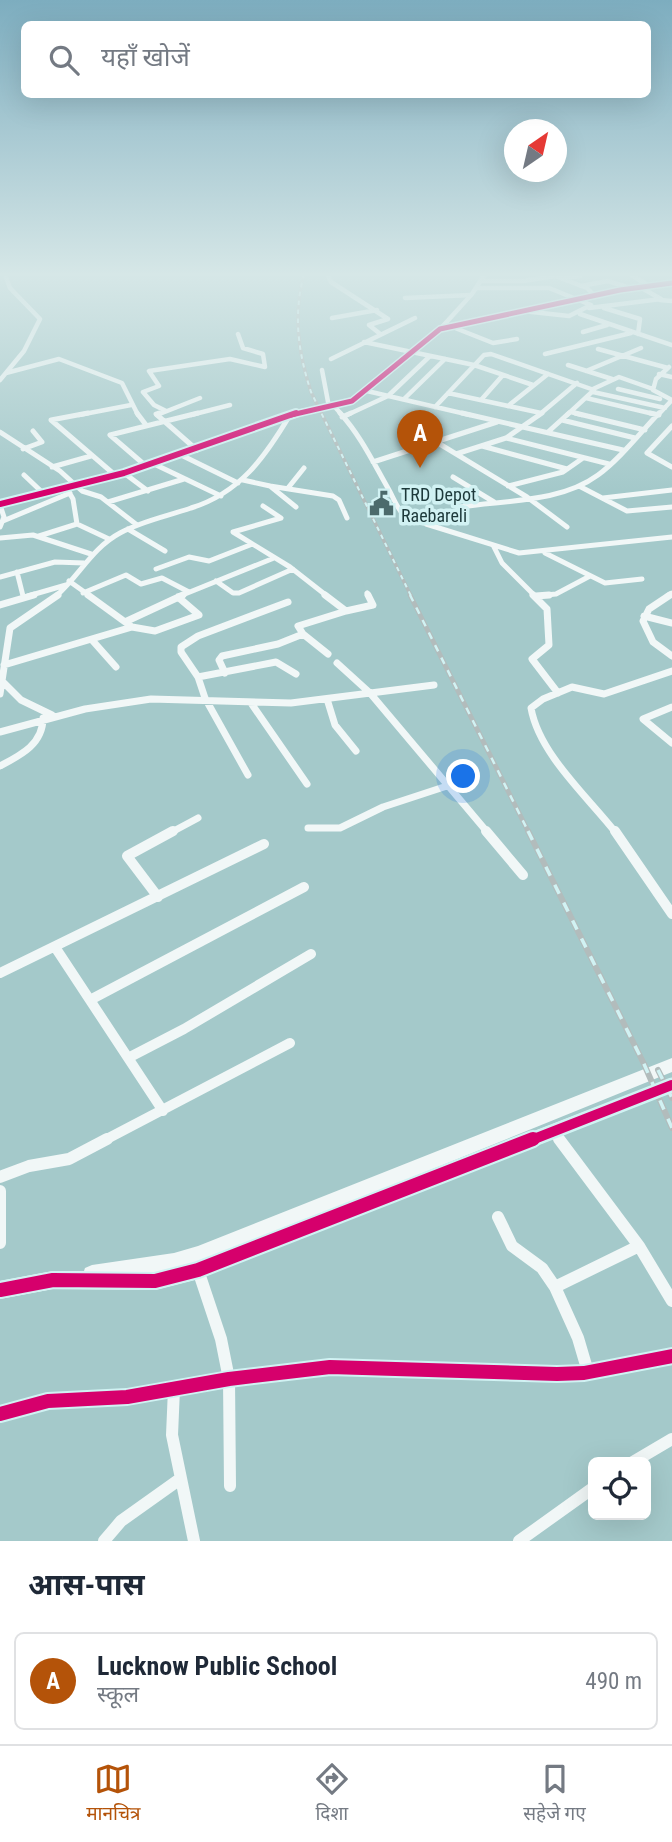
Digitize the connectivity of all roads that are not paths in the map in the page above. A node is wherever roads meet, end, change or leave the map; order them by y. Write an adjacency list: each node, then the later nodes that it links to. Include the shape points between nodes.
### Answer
1 (25, 346): 20 (street)
2 (242, 346): 50 (street, via 263,354 263,367 230,359 149,370 159,386 143,392)
3 (358, 346): 13 (street)
4 (383, 346): 9 (street)
5 (419, 346): 9 (street)
6 (582, 346): 10 (street)
7 (641, 348): 12 (street)
8 (598, 349): 12 (street)
9 (412, 352): 11 (street); 33 (street)
10 (545, 355)
11 (430, 356): 14 (street); 36 (street)
12 (622, 356): 17 (street); 19 (street)
13 (331, 359)
14 (445, 359): 15 (street); 39 (street)
15 (474, 365): 21 (street, via 488,354); 23 (street); 34 (street)
16 (568, 365): 19 (street)
17 (670, 367): 22 (street)
18 (322, 370): 45 (street)
19 (586, 371): 25 (street)
20 (6, 373): 26 (street); 43 (street, via 64,360 122,383)
21 (548, 374): 27 (street); 29 (street)
22 (659, 374): 24 (street); 30 (street)
23 (503, 375): 29 (street); 40 (street)
24 (672, 377)
25 (612, 379): 28 (street); 32 (street)
26 (0, 380)
27 (577, 383): 32 (street); 52 (street)
28 (636, 383): 30 (street); 31 (street)
29 (533, 386): 46 (street)
30 (653, 388): 41 (street)
31 (618, 389): 35 (street); 41 (street)
32 (593, 390): 35 (street); 38 (street)
33 (367, 391): 36 (street); 45 (street)
34 (448, 393): 40 (street); 47 (street)
35 (607, 395): 42 (street)
36 (388, 396): 39 (street); 55 (street)
37 (200, 398): 50 (street)
38 (586, 398): 49 (street); 51 (street)
39 (404, 399): 47 (street)
40 (481, 400): 46 (street)
41 (672, 401): 48 (street)
42 (646, 404): 48 (street); 49 (street)
43 (131, 405): 59 (street); 77 (street, via 51,420)
44 (230, 405): 57 (street)
45 (331, 406): 53 (street); 55 (street)
46 (508, 406): 52 (street)
47 (435, 407): 58 (street)
48 (665, 408): 54 (street)
49 (639, 410): 54 (street)
50 (166, 411): 57 (street, via 156,414)
51 (571, 412): 56 (street); 62 (street)
52 (541, 413): 61 (street)
53 (290, 415): 73 (street); 92 (street)
54 (659, 415): 62 (street)
55 (342, 417): 81 (street)
56 (562, 419): 65 (street); 67 (street)
57 (164, 421): 59 (street); 73 (street)
58 (499, 421): 61 (street); 70 (street)
59 (146, 425): 83 (street, via 109,436)
60 (672, 426): 69 (street)
61 (525, 427): 65 (street); 66 (street)
62 (645, 430): 67 (street)
63 (33, 431): 72 (street, via 42,442)
64 (0, 432): 72 (street)
65 (548, 432): 74 (street)
66 (506, 438): 71 (street); 78 (street)
67 (635, 438): 74 (street)
68 (672, 439): 69 (street)
69 (658, 442): 80 (street, via 647,453)
70 (438, 443): 75 (street); 81 (street)
71 (481, 446): 75 (street); 87 (street)
72 (23, 449): 84 (street)
73 (197, 450): 76 (street)
74 (623, 450): 82 (street)
75 (456, 454): 94 (street)
76 (181, 455): 83 (street); 92 (street)
77 (91, 456): 84 (street); 88 (street)
78 (583, 458): 82 (street); 87 (street)
79 (672, 458): 80 (street)
80 (660, 461): 85 (street)
81 (373, 462): 111 (street, via 403,514)
82 (609, 464): 95 (street)
83 (150, 465): 88 (street); 91 (street)
84 (52, 467): 96 (street)
85 (672, 467)
86 (304, 468): 97 (street)
87 (567, 469): 94 (street)
88 (120, 474): 96 (street); 99 (street)
89 (24, 475): 100 (street)
90 (453, 477): 105 (street)
91 (184, 479): 99 (street); 101 (street)
92 (240, 482): 93 (street); 101 (street)
93 (270, 486): 97 (street); 108 (street)
94 (508, 486): 102 (street)
95 (579, 486): 102 (street); 103 (street)
96 (70, 488): 100 (street); 104 (street); 112 (street); 113 (street)
97 (288, 488): 110 (street, via 333,496)
98 (672, 490): 103 (street)
99 (148, 491): 104 (street)
100 (43, 493): 106 (street)
101 (220, 496): 114 (street)
102 (527, 497): 105 (street); 115 (street)
103 (600, 498): 109 (street, via 627,512)
104 (107, 502): 114 (street)
105 (494, 502): 111 (street, via 458,508 445,520)
106 (0, 504): 112 (street)
107 (263, 506): 121 (street, via 281,518 233,532)
108 (296, 507)
109 (672, 507)
110 (347, 518)
111 (420, 522): 122 (street)
112 (2, 524)
113 (77, 524): 117 (street); 120 (street)
114 (137, 525): 116 (street)
115 (567, 527)
116 (128, 529): 120 (street); 123 (street)
117 (39, 536): 119 (street); 125 (street)
118 (672, 537): 124 (street)
119 (0, 538)
120 (109, 539): 125 (street)
121 (250, 545): 126 (street); 128 (street, via 209,561 191,557)
122 (494, 547): 124 (street, via 519,554); 141 (street, via 502,563)
123 (165, 551)
124 (543, 552): 131 (street)
125 (91, 554): 127 (street)
126 (274, 558): 129 (street); 134 (street)
127 (83, 563): 130 (street, via 55,562); 135 (street)
128 (156, 569)
129 (293, 569): 134 (street, via 236,594); 145 (street)
130 (17, 572): 132 (street); 140 (street)
131 (590, 576): 133 (street, via 612,584); 141 (street, via 556,594)
132 (0, 577)
133 (642, 579)
134 (216, 581): 136 (street)
135 (68, 583): 137 (street); 140 (street); 149 (street, via 52,600)
136 (189, 592): 137 (street, via 162,578 141,584 126,575); 142 (street)
137 (83, 593): 148 (street)
138 (367, 593): 145 (street, via 373,605)
139 (672, 593): 146 (street)
140 (23, 596): 144 (street)
141 (536, 596): 164 (street, via 547,609 549,640 532,660)
142 (178, 597): 148 (street); 148 (street, via 199,615 155,631 145,632)
143 (288, 602): 161 (street, via 198,636 181,647)
144 (0, 605)
145 (346, 611): 151 (street, via 298,626)
146 (644, 616): 147 (street); 154 (street, via 643,626 653,642)
147 (672, 623)
148 (129, 624): 152 (street)
149 (9, 628): 150 (street); 155 (street)
150 (0, 629)
151 (303, 634): 153 (street); 159 (street, via 220,657)
152 (92, 640): 155 (street); 157 (street)
153 (328, 654)
154 (672, 656)
155 (2, 659): 162 (street)
156 (337, 663): 165 (street)
157 (116, 667)
158 (672, 671): 164 (street, via 604,694 576,686)
159 (225, 673): 160 (street, via 276,662); 161 (street)
160 (296, 674)
161 (198, 677): 167 (street)
162 (4, 683): 166 (street); 171 (street, via 21,700)
163 (434, 685): 165 (street)
164 (558, 693): 186 (street, via 531,709 534,724)
165 (370, 694): 168 (street); 179 (street)
166 (0, 695)
167 (205, 698): 169 (street); 171 (street, via 141,701); 177 (street)
168 (327, 699): 169 (street); 175 (street, via 335,725)
169 (251, 703): 178 (street)
170 (672, 707): 174 (street, via 643,719)
171 (52, 715): 172 (street)
172 (43, 718): 173 (street); 176 (street, via 41,738)
173 (0, 732)
174 (672, 743)
175 (356, 751)
176 (0, 766)
177 (248, 775)
178 (307, 784)
179 (447, 786): 181 (street, via 383,807 340,828); 183 (street)
180 (198, 818): 185 (street, via 127,856)
181 (308, 828)
182 (264, 845): 185 (street)
183 (523, 875)
184 (304, 887): 190 (street)
185 (158, 897): 187 (street)
186 (672, 914)
187 (55, 947): 189 (street); 190 (street)
188 (311, 954): 192 (street)
189 (0, 973)
190 (90, 1000): 192 (street)
191 (290, 1043): 195 (street)
192 (128, 1058): 195 (street)
193 (672, 1065): 203 (street, via 198,1255)
194 (672, 1085): 196 (street)
195 (163, 1111): 197 (street, via 69,1159)
196 (554, 1132): 201 (street); 202 (street)
197 (0, 1177)
198 (0, 1191): 200 (street)
199 (498, 1217): 204 (street, via 512,1246 542,1268)
200 (0, 1243)
201 (639, 1246): 204 (street); 206 (street)
202 (198, 1270): 203 (street, via 155,1281); 209 (street)
203 (53, 1280): 205 (street)
204 (555, 1287): 208 (street)
205 (0, 1290)
206 (672, 1301)
207 (672, 1356): 208 (street)
208 (588, 1372): 209 (street, via 330,1367)
209 (229, 1379): 210 (street); 215 (street)
210 (174, 1388): 211 (street, via 127,1397 48,1401); 214 (street, via 172,1435)
211 (0, 1414)
212 (672, 1439): 213 (street)
213 (642, 1457)
214 (180, 1479): 218 (street, via 121,1521); 219 (street)
215 (230, 1486)
216 (588, 1492): 217 (street)
217 (529, 1538)
218 (104, 1541)
219 (194, 1541)

